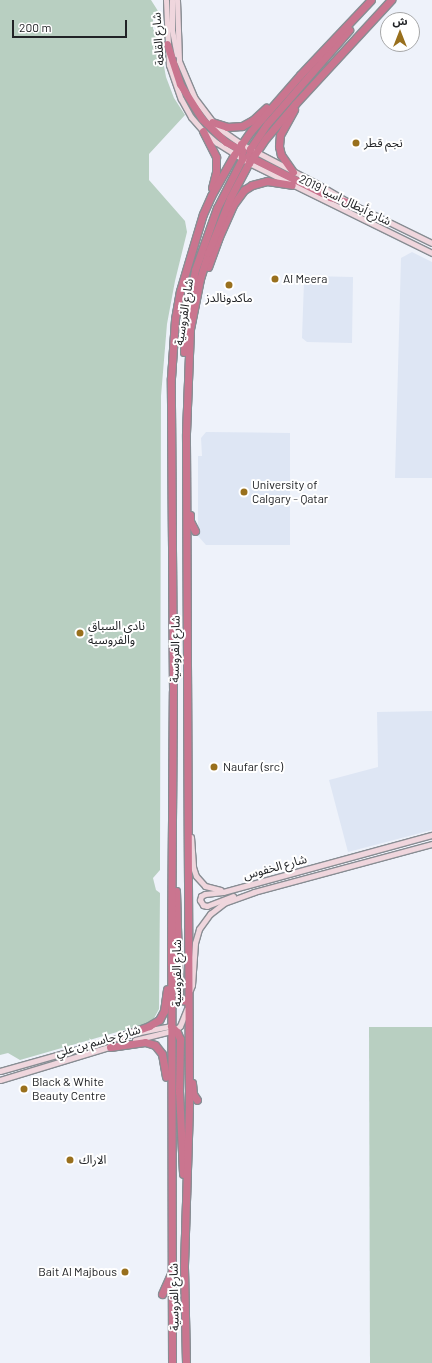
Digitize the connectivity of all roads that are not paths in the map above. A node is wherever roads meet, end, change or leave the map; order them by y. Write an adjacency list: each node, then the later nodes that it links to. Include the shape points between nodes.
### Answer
1 (165, 0): 7 (street, شارع القلعة)
2 (172, 0): 8 (street, via 174,44)
3 (177, 0): 8 (street, شارع القلعة)
4 (371, 0): 6 (highway, شارع الفروسية)
5 (390, 0): 10 (highway, شارع الفروسية)
6 (356, 16): 9 (highway, شارع الفروسية); 13 (highway, via 349,30 267,124)
7 (167, 44): 12 (street, شارع القلعة, via 174,82 188,112); 13 (highway, via 180,84 193,107 208,127)
8 (179, 61): 11 (street, شارع القلعة, via 194,97)
9 (300, 74): 11 (highway, via 253,120 242,126 227,127); 13 (highway, شارع الفروسية)
10 (294, 106): 13 (highway, شارع الفروسية); 14 (highway, via 293,113 280,135 279,146 281,155)
11 (212, 122): 13 (street, شارع القلعة)
12 (203, 131): 13 (street, شارع القلعة); 16 (highway, via 216,157)
13 (245, 154): 14 (street, شارع أبطال اسيا 2019); 15 (street, شارع أبطال اسيا 2019); 16 (highway, شارع الفروسية); 17 (highway, via 330,197); 20 (highway, شارع الفروسية, via 202,273); 21 (highway, via 217,208 195,270 185,325 184,353)
14 (293, 172): 17 (street, شارع أبطال اسيا 2019)
15 (292, 185): 19 (street, شارع أبطال اسيا 2019); 20 (highway, via 262,182 252,185 240,195 218,239)
16 (211, 196): 27 (highway, شارع الفروسية, via 180,291 171,345)
17 (350, 203): 18 (street, شارع أبطال اسيا 2019)
18 (432, 243)
19 (432, 254)
20 (194, 308): 21 (highway, شارع الفروسية, via 190,329)
21 (188, 374): 22 (highway, شارع الفروسية)
22 (186, 433): 23 (highway, via 190,460 190,521); 24 (highway, شارع الفروسية)
23 (195, 531)
24 (188, 807): 28 (street, شارع الخفوس, via 196,876 208,888); 31 (highway, شارع الفروسية)
25 (432, 835): 28 (street, شارع الخفوس)
26 (432, 844): 29 (street, شارع الخفوس)
27 (172, 860): 30 (highway, شارع الفروسية); 32 (highway, via 178,924 179,996 180,1000)
28 (226, 891): 29 (street, via 203,895 200,902 206,906 221,899)
29 (254, 892): 31 (street, شارع الخفوس, via 224,903 202,924 195,943 192,985)
30 (171, 963): 34 (highway, شارع الفروسية); 36 (highway, via 164,1011 159,1020)
31 (188, 993): 32 (highway, شارع الفروسية)
32 (188, 1003): 34 (street, via 185,1017); 38 (highway, شارع الفروسية)
33 (161, 1028): 34 (street, شارع جاسم بن علي); 35 (street, via 165,1031); 36 (street, شارع جاسم بن علي)
34 (173, 1030): 35 (street, شارع جاسم بن علي); 42 (highway, شارع الفروسية); 43 (highway, via 180,1042 181,1147)
35 (162, 1035): 37 (street, شارع جاسم بن علي)
36 (122, 1036): 39 (street, شارع جاسم بن علي)
37 (110, 1047): 40 (street, شارع جاسم بن علي); 42 (highway, via 145,1042 160,1050 165,1062)
38 (188, 1054): 41 (highway, via 193,1094); 43 (highway, شارع الفروسية)
39 (0, 1072)
40 (0, 1080)
41 (197, 1100)
42 (170, 1113): 44 (highway, شارع الفروسية)
43 (186, 1198): 47 (highway, شارع الفروسية)
44 (172, 1272): 45 (highway); 46 (highway, شارع الفروسية)
45 (162, 1294)
46 (172, 1363)
47 (186, 1363)

